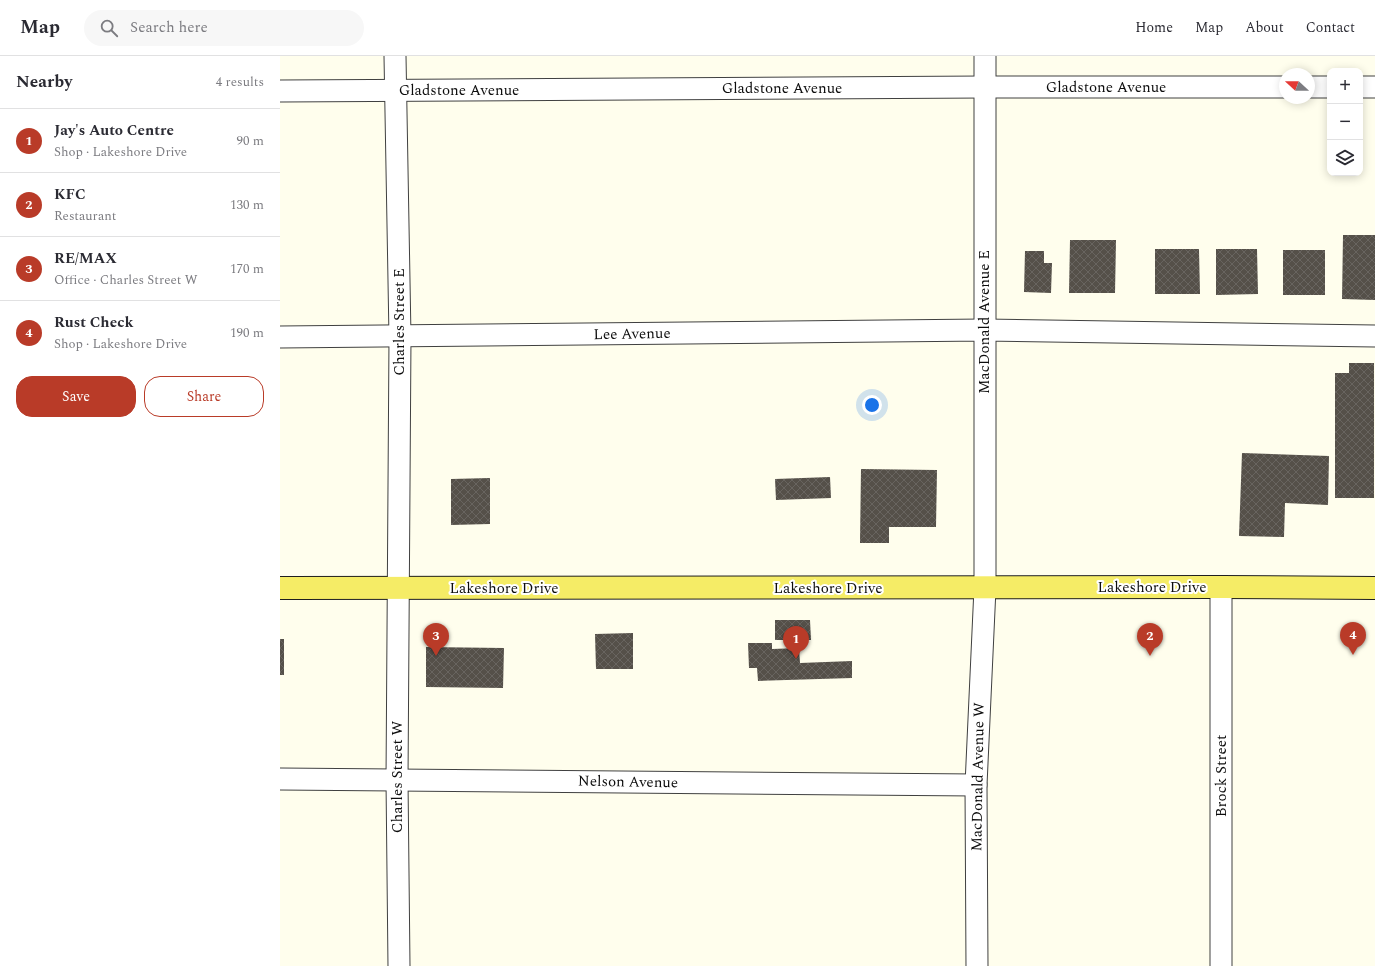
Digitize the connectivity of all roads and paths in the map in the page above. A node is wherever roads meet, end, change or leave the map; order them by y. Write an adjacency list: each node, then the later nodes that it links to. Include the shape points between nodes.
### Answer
1 (395, 56): 9 (street, Charles Street E)
2 (985, 56): 3 (street, MacDonald Avenue E)
3 (985, 86): 4 (street, Gladstone Avenue); 9 (street, Gladstone Avenue); 11 (street, MacDonald Avenue E)
4 (1279, 87)
5 (1315, 87): 6 (street)
6 (1327, 87)
7 (1363, 87): 8 (street)
8 (1375, 87)
9 (396, 90): 10 (street, Gladstone Avenue); 14 (street, Charles Street E)
10 (280, 92)
11 (984, 330): 12 (street); 14 (street, Lee Avenue); 18 (street, MacDonald Avenue E)
12 (1375, 336)
13 (280, 337): 14 (street, Lee Avenue)
14 (400, 337): 17 (street, Charles Street E)
15 (1221, 587): 18 (main road, Lakeshore Drive); 19 (main road, Lakeshore Drive); 25 (street, Brock Street)
16 (280, 588): 17 (main road, Lakeshore Drive)
17 (399, 588): 18 (main road, Lakeshore Drive); 21 (street, Charles Street W)
18 (985, 588): 22 (street, MacDonald Avenue W)
19 (1375, 588)
20 (280, 779): 21 (street, Nelson Avenue)
21 (397, 780): 22 (street, Nelson Avenue); 23 (street, Charles Street W)
22 (976, 785): 24 (street, MacDonald Avenue W)
23 (399, 966)
24 (977, 966)
25 (1221, 966)

